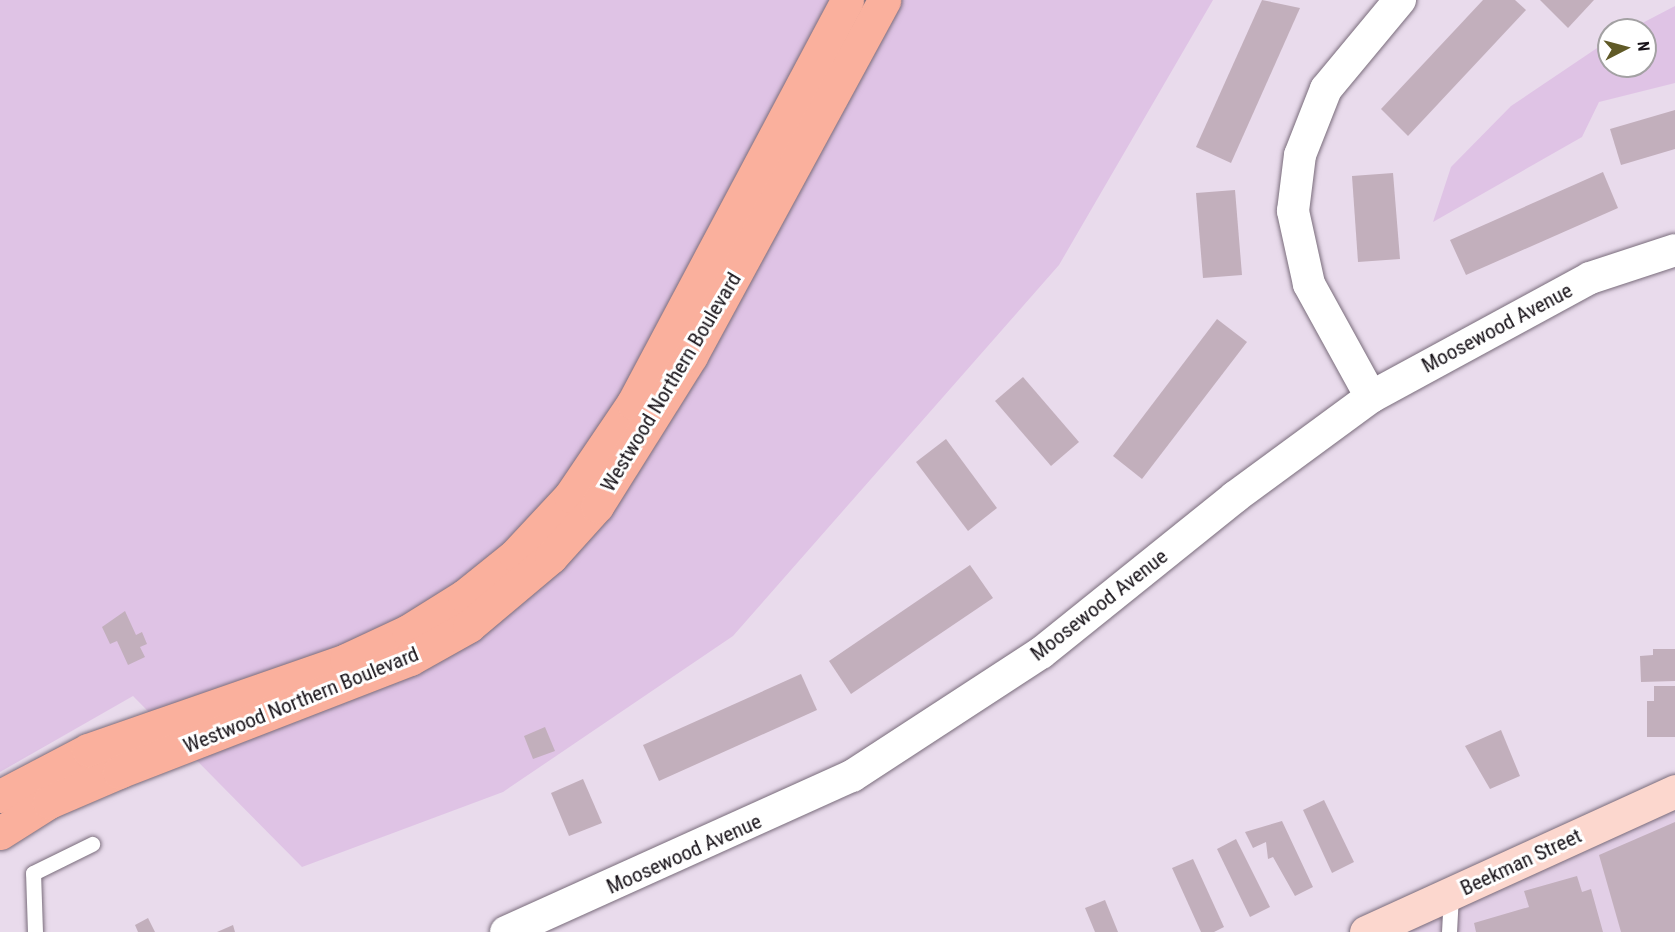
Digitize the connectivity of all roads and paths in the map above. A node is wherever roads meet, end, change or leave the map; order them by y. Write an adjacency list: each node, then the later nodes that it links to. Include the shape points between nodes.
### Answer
1 (847, 0): 7 (main road, Westwood Northern Boulevard, via 633,403 570,496 514,555 464,596 408,632 346,660 88,750)
2 (884, 0): 8 (main road, Westwood Northern Boulevard, via 686,366 597,506 551,556 469,626 410,659 99,780 49,802)
3 (1400, 0): 5 (street, via 1326,89 1300,155 1293,211 1309,284)
4 (1675, 250): 5 (street, Moosewood Avenue, via 1558,294)
5 (1371, 396): 12 (street, Moosewood Avenue, via 1235,497 1041,653 852,776)
6 (1675, 791): 10 (main road, Beekman Street)
7 (0, 796)
8 (0, 833)
9 (92, 844): 11 (lane, via 33,873)
10 (1451, 895): 13 (main road, Beekman Street); 14 (lane)
11 (35, 932)
12 (506, 932)
13 (1366, 932)
14 (1449, 932)

